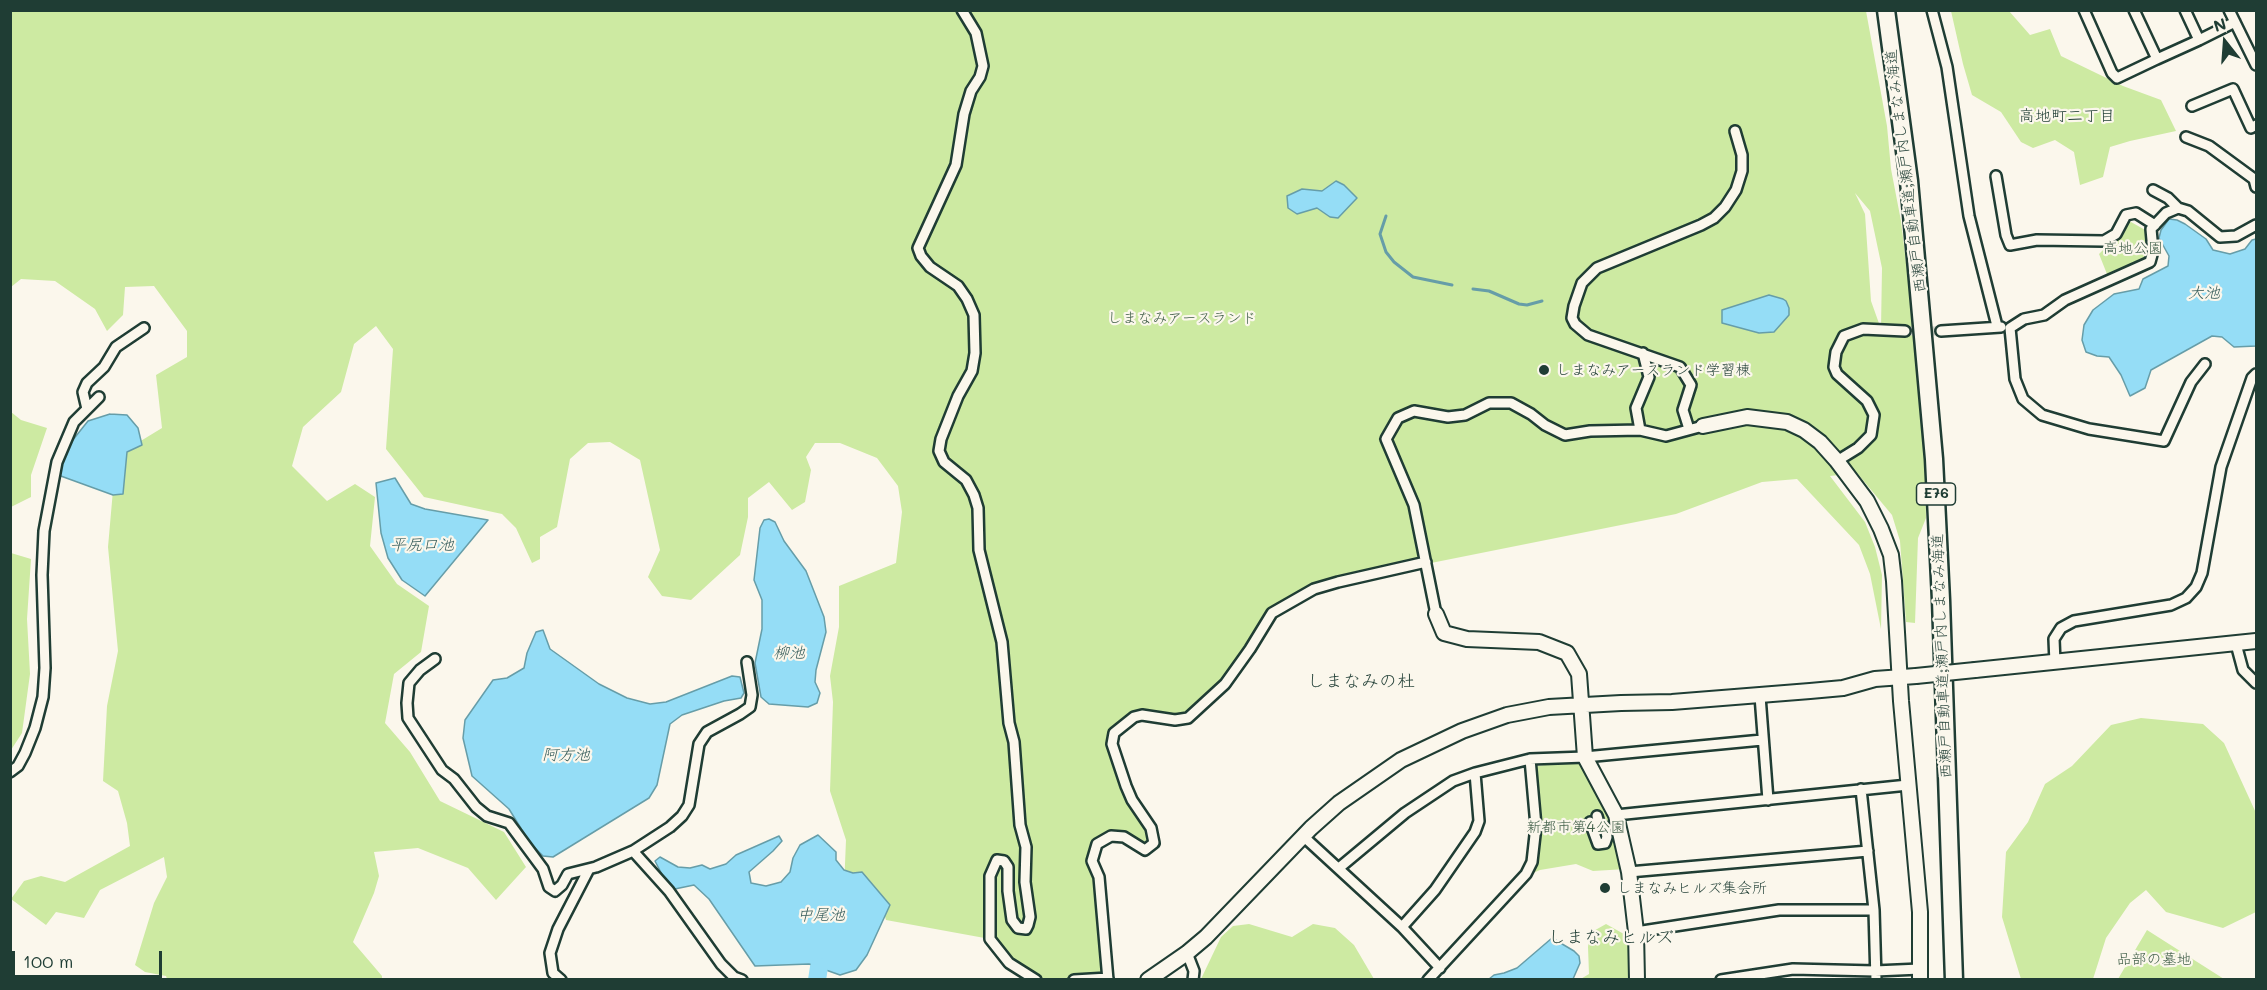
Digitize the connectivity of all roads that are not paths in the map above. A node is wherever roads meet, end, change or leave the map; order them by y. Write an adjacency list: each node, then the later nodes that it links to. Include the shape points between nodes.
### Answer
1 (962, 10): 72 (street, via 976,33 983,66 964,114 956,165 918,248 930,267 968,299 974,315 972,371 958,396 939,451 944,462 966,480 978,508 979,550 1002,642 1020,825 1026,847 1028,925 1018,928 1012,920 1008,867 997,860 990,876 990,939 1010,963)
2 (1886, 10): 79 (highway, 西瀬戸自動車道;瀬戸内しまなみ海道 / E76, via 1909,181 1934,459)
3 (1932, 10): 22 (street, via 1947,67 1970,216)
4 (2084, 10): 10 (street, via 2117,78)
5 (2134, 10): 10 (street)
6 (2185, 10): 9 (street)
7 (2229, 10): 8 (street)
8 (2235, 22): 9 (street); 11 (street)
9 (2199, 40): 10 (street)
10 (2157, 59)
11 (2256, 64)
12 (2192, 106): 13 (street, via 2233,88 2251,128)
13 (2256, 125)
14 (1735, 131): 27 (street, via 1742,171 1725,207 1701,225 1597,268 1577,294 1572,318 1580,329)
15 (2186, 137): 17 (street, via 2209,146 2254,179)
16 (1996, 176): 20 (street, via 2010,245 2037,240 2104,241 2116,234 2126,215 2136,213)
17 (2256, 187)
18 (2153, 190): 19 (street)
19 (2178, 208): 20 (street, via 2166,213); 21 (street, via 2220,237 2236,236)
20 (2155, 225): 24 (street, via 2151,229 2150,262)
21 (2256, 225)
22 (1997, 326): 24 (street); 26 (street)
23 (144, 327): 31 (street, via 116,347 104,367 87,383 83,392)
24 (2010, 328): 28 (street, via 2015,379 2023,399 2042,415 2089,429 2164,441 2191,382)
25 (1905, 331): 35 (street, via 1863,330 1844,336 1834,367 1874,415 1871,435)
26 (1941, 331)
27 (1643, 353): 33 (street, via 1680,367 1691,385 1683,410); 34 (street, via 1649,377 1636,408)
28 (2205, 364)
29 (2256, 374): 42 (street, via 2221,467 2202,573 2196,587 2186,598 2171,605 2074,621 2061,628 2054,639)
30 (99, 397): 31 (street)
31 (87, 409): 50 (street, via 74,422 57,462 44,531 43,697 25,753)
32 (1704, 426): 33 (street); 35 (street, via 1747,417 1787,422 1820,442)
33 (1689, 429): 34 (street, via 1666,436)
34 (1640, 430): 36 (street, via 1565,435 1511,403 1490,403 1465,415 1448,417 1414,411 1398,418 1386,439 1414,505)
35 (1837, 461): 43 (street, via 1866,501 1891,555)
36 (1426, 562): 37 (street); 69 (street, via 1338,582 1272,613 1225,684 1188,718 1142,715 1114,733 1112,744 1126,786 1151,828 1154,843 1145,850 1124,837 1111,836 1097,844 1092,861 1099,877)
37 (1436, 614): 46 (street, via 1444,633 1467,639 1539,642 1567,652 1579,674)
38 (2256, 641): 39 (street)
39 (2236, 644): 42 (street); 44 (street, via 2243,670)
40 (435, 659): 60 (street, via 409,683 407,703 408,717 442,770 487,816 509,823 543,869 549,887 555,891 568,874)
41 (747, 662): 57 (street, via 750,707 707,732 699,744 689,805 670,827)
42 (2055, 663): 43 (street, bridge)
43 (1899, 677): 45 (street, via 1843,688); 52 (street)
44 (2256, 682)
45 (1760, 696): 46 (street); 47 (street)
46 (1583, 704): 48 (street); 56 (street, via 1507,715 1462,731 1401,760 1360,787)
47 (1762, 740): 48 (street); 54 (street)
48 (1585, 757): 49 (street); 55 (street)
49 (1530, 759): 51 (street); 66 (street, via 1536,826 1532,862 1526,874)
50 (10, 772)
51 (1475, 773): 59 (street, via 1453,781 1405,813); 63 (street, via 1479,821 1475,832)
52 (1908, 785): 53 (street); 67 (street, via 1920,912)
53 (1861, 789): 54 (street); 58 (street)
54 (1768, 800): 55 (street)
55 (1616, 814): 61 (street)
56 (1303, 836): 59 (street); 65 (street)
57 (633, 851): 60 (street); 71 (street, via 669,891 721,964)
58 (1868, 851): 61 (street); 62 (street)
59 (1339, 868): 63 (street)
60 (589, 869): 70 (street, via 550,953 552,973)
61 (1629, 872): 64 (street)
62 (1874, 910): 64 (street, via 1779,910); 68 (street)
63 (1402, 927): 66 (street)
64 (1636, 932): 77 (street)
65 (1187, 953): 74 (street); 75 (street)
66 (1440, 968): 76 (street)
67 (1920, 974): 68 (street)
68 (1875, 975): 78 (street, via 1793,969)
69 (1108, 979): 73 (street)
70 (561, 980)
71 (742, 980)
72 (1036, 980)
73 (1074, 980)
74 (1148, 980)
75 (1193, 980)
76 (1428, 980)
77 (1637, 980)
78 (1721, 980)
79 (1954, 980)

